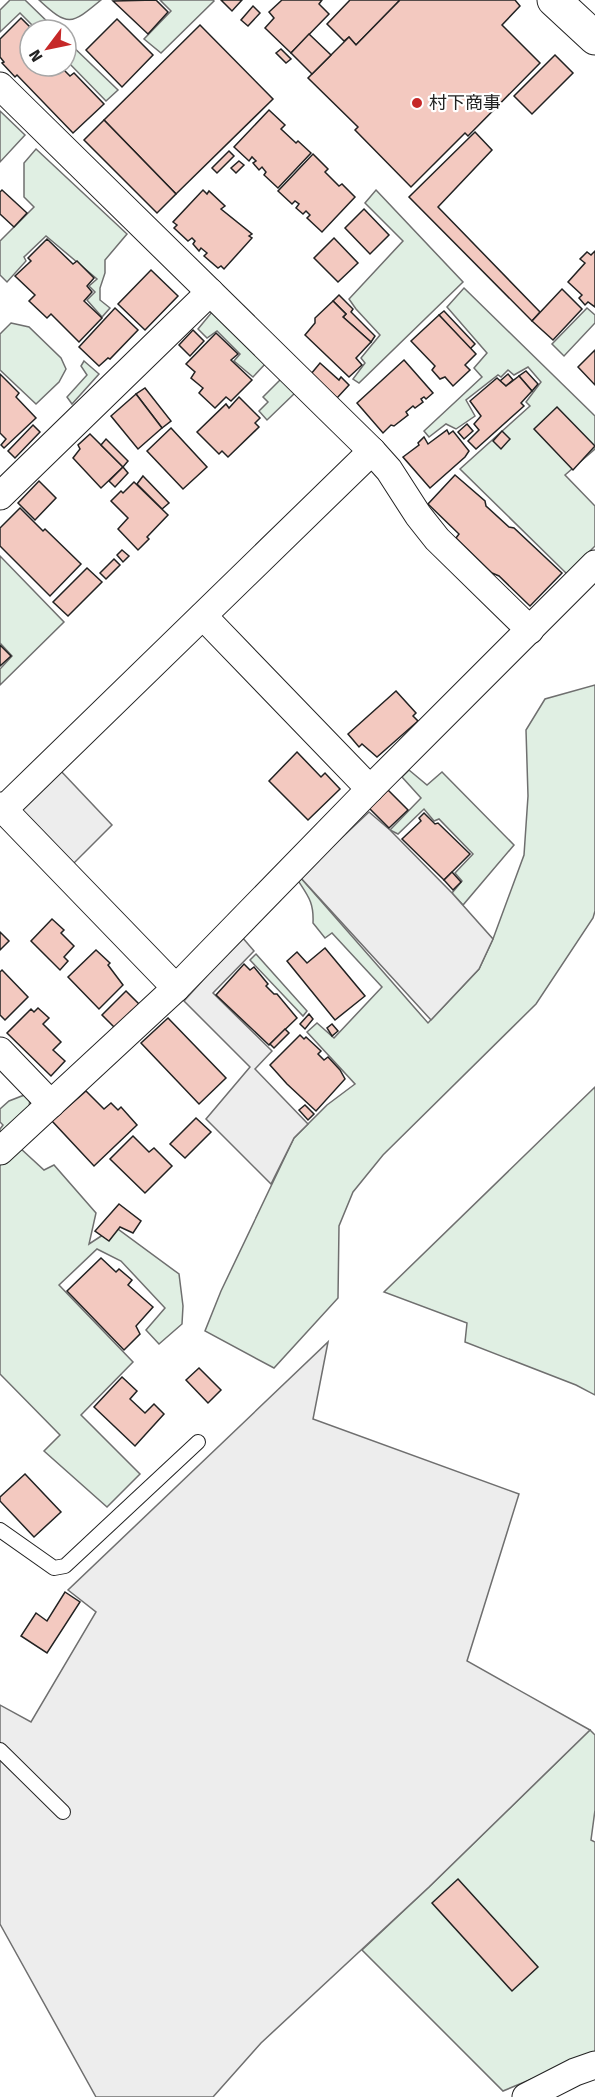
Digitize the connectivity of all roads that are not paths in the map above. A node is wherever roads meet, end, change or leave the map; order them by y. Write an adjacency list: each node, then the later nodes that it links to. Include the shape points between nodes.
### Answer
1 (554, 0): 2 (street)
2 (595, 38)
3 (0, 86): 4 (street)
4 (210, 292): 5 (street); 6 (street)
5 (372, 451): 8 (street); 9 (street, via 437,539)
6 (0, 496)
7 (595, 564): 9 (street)
8 (203, 616): 10 (street); 11 (street)
9 (530, 630): 10 (street)
10 (370, 789): 12 (street)
11 (2, 808): 12 (street)
12 (176, 988): 14 (street)
13 (0, 1051): 14 (street)
14 (51, 1104): 15 (street)
15 (0, 1151)
16 (198, 1442): 17 (lane, via 65,1566 54,1568)
17 (0, 1530)
18 (0, 1750): 19 (lane)
19 (63, 1812)
20 (595, 2065): 21 (street)
21 (526, 2097)

